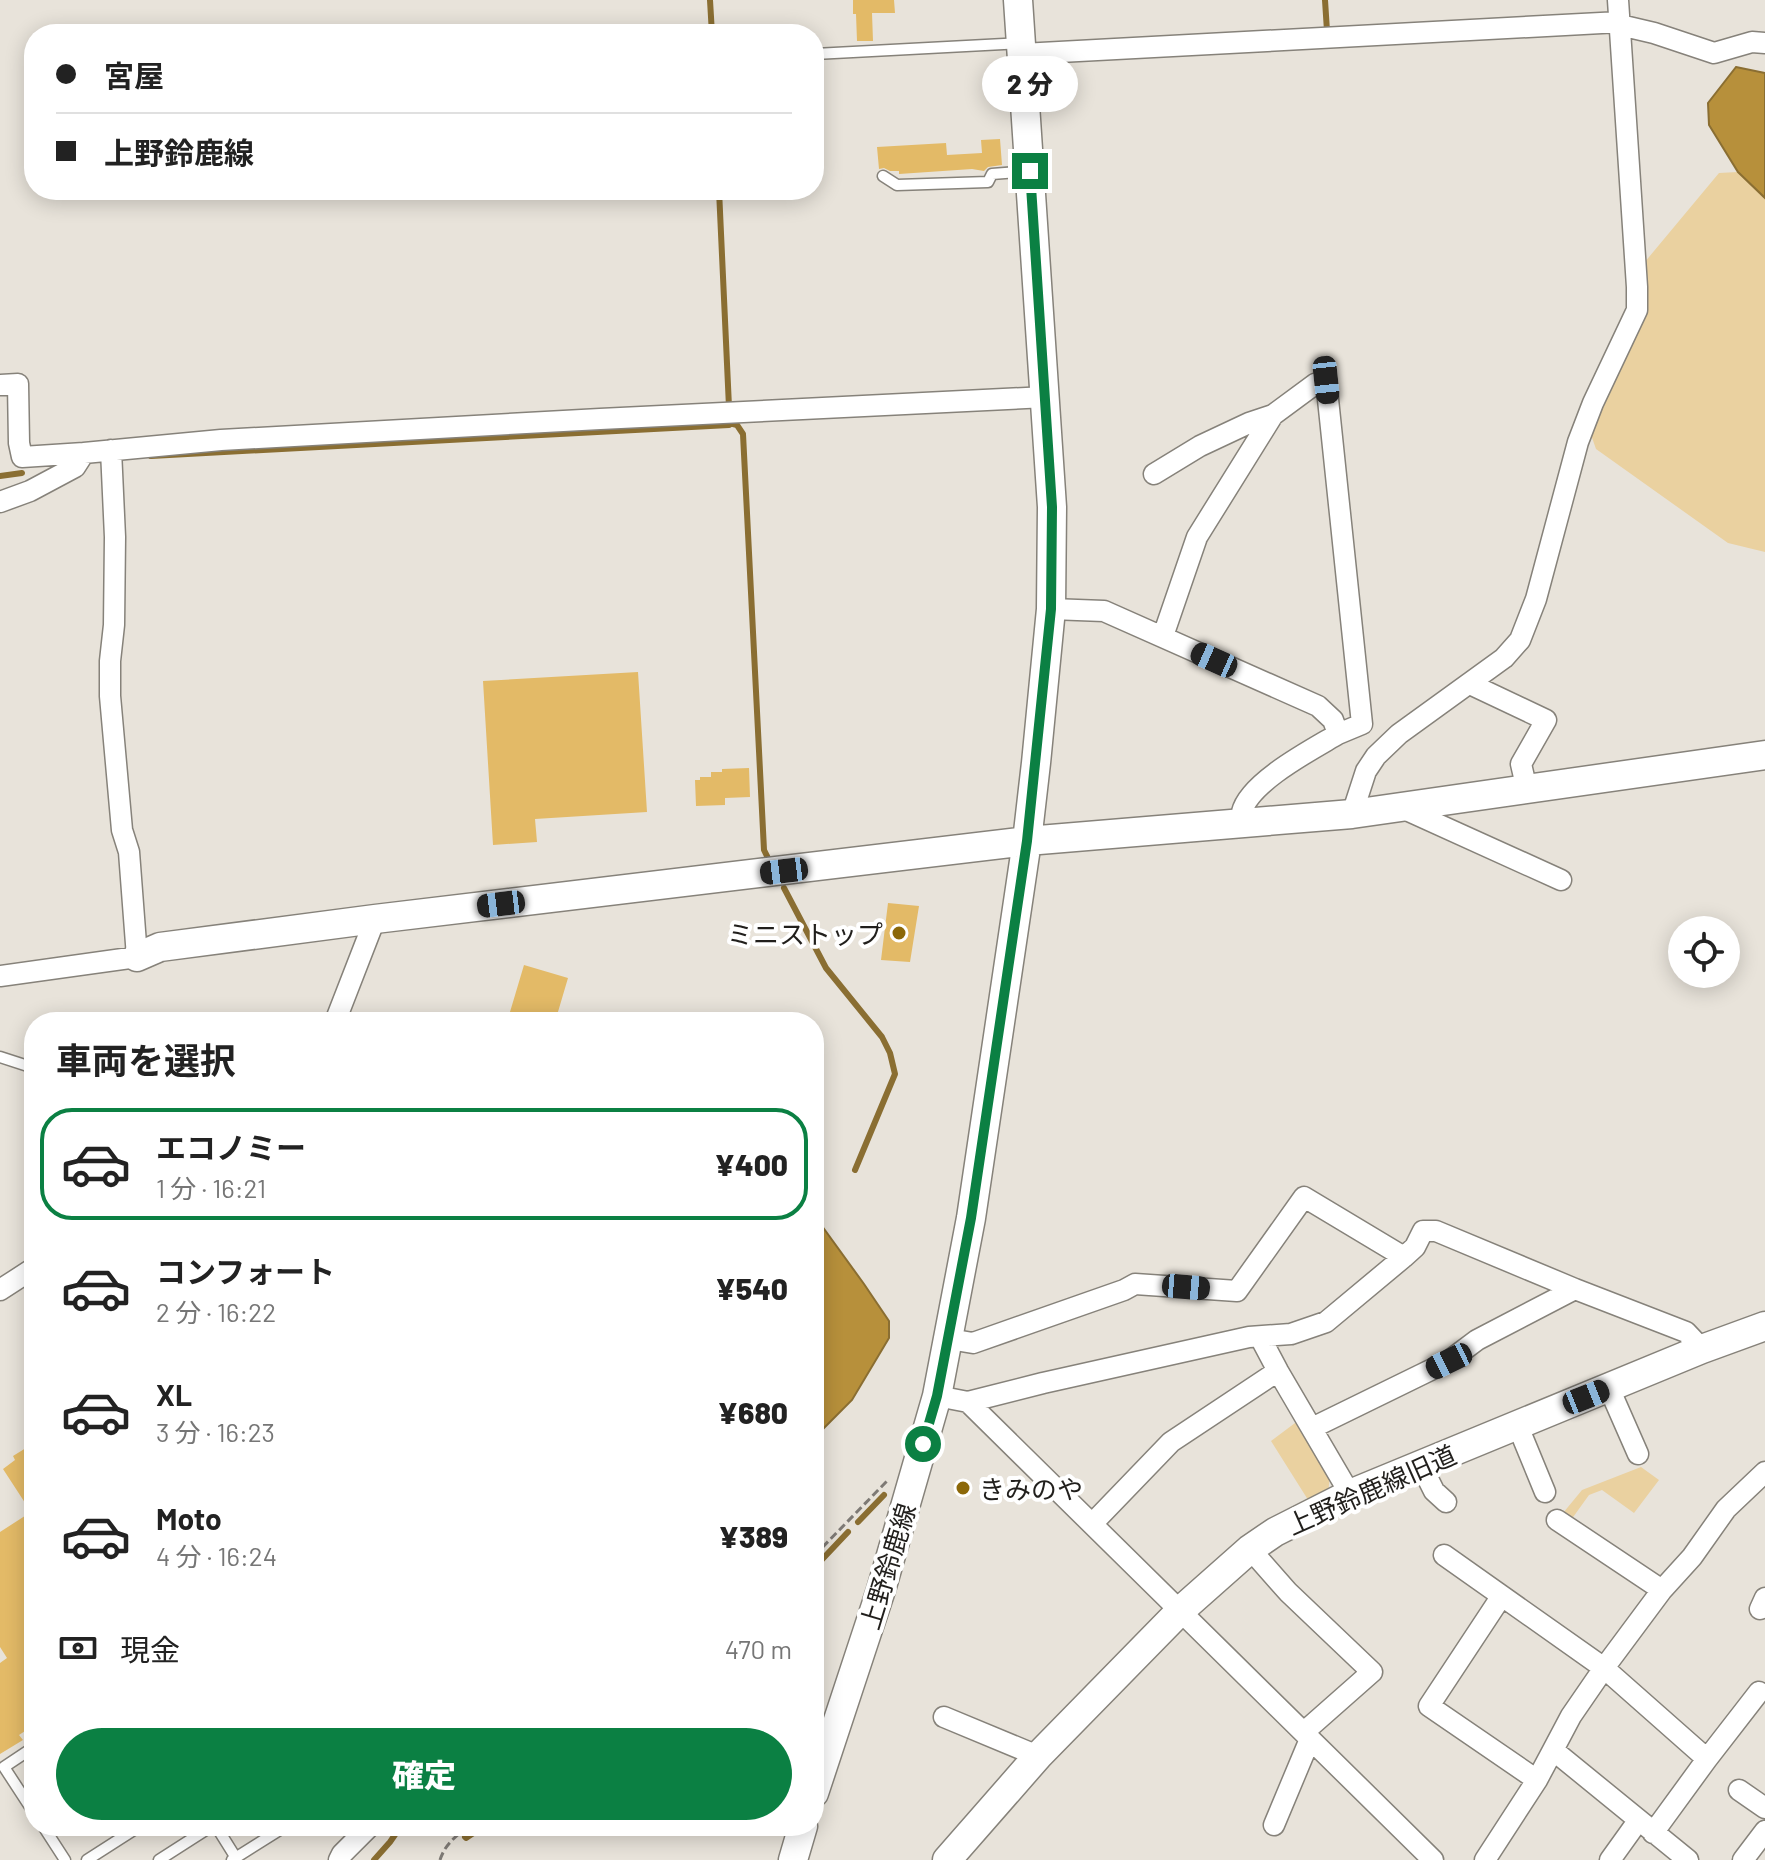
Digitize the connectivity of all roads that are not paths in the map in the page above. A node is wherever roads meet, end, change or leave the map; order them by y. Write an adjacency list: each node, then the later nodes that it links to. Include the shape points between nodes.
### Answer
1 (1018, 0): 5 (street, 上野鈴鹿線)
2 (1618, 0): 3 (street)
3 (1620, 24): 4 (street, via 1714,53); 5 (street); 18 (street, via 1637,310 1578,442 1520,640)
4 (1765, 43)
5 (1022, 49): 6 (lane); 7 (street, 上野鈴鹿線)
6 (824, 54)
7 (1030, 171): 8 (lane, via 992,174 988,182 897,185); 10 (street, 上野鈴鹿線)
8 (883, 176)
9 (0, 385): 13 (street, via 18,384 22,457)
10 (1046, 397): 12 (street, via 221,440); 16 (street, 上野鈴鹿線)
11 (1273, 415): 14 (street, via 1200,446); 17 (street, via 1197,537); 19 (street, via 1326,380 1362,724)
12 (111, 451): 13 (street); 28 (street, via 115,537 110,696)
13 (84, 453): 15 (street, via 75,467)
14 (1154, 474)
15 (0, 502)
16 (1051, 609): 17 (street, via 1104,611); 25 (street, 上野鈴鹿線)
17 (1163, 636): 19 (street, via 1318,706 1333,720)
18 (1470, 684): 21 (street, via 1546,720 1521,764); 23 (street, via 1376,756)
19 (1338, 734): 24 (street, via 1261,786 1241,813)
20 (1765, 755): 21 (street)
21 (1527, 790): 22 (street)
22 (1402, 808): 23 (street); 26 (street)
23 (1352, 814): 24 (street)
24 (1241, 825): 25 (street)
25 (1027, 841): 27 (street); 39 (street, 上野鈴鹿線)
26 (1561, 880)
27 (375, 919): 28 (street, via 160,947); 30 (street)
28 (137, 957): 29 (street)
29 (0, 976)
30 (339, 1012)
31 (0, 1057): 32 (lane)
32 (24, 1065)
33 (1404, 1257): 35 (street, via 1423,1231 1436,1231); 38 (street, via 1326,1322); 39 (street, via 1304,1197 1237,1291 1135,1284 973,1343)
34 (24, 1274): 36 (street)
35 (1575, 1289): 40 (street, via 1686,1332); 46 (street, via 1477,1340 1449,1361)
36 (0, 1290)
37 (1765, 1326): 40 (street, 上野鈴鹿線旧道)
38 (1260, 1337): 41 (street); 44 (street)
39 (949, 1339): 43 (street, 上野鈴鹿線)
40 (1702, 1349): 42 (street, 上野鈴鹿線旧道)
41 (1278, 1371): 46 (street); 54 (street, via 1171,1442)
42 (1609, 1388): 45 (street, 上野鈴鹿線旧道); 47 (street)
43 (937, 1396): 44 (street); 68 (street, 上野鈴鹿線)
44 (968, 1402): 54 (street)
45 (1517, 1424): 48 (street, 上野鈴鹿線旧道); 50 (street)
46 (1312, 1428): 51 (street)
47 (1638, 1454)
48 (1421, 1465): 51 (street, 上野鈴鹿線旧道); 52 (street)
49 (1765, 1472): 57 (street, via 1726,1509)
50 (1545, 1492)
51 (1350, 1494): 55 (street, 上野鈴鹿線旧道)
52 (1446, 1502)
53 (1557, 1520): 57 (street)
54 (1092, 1524): 59 (street)
55 (1250, 1549): 59 (street, 上野鈴鹿線旧道); 63 (street, via 1372,1672)
56 (1444, 1555): 58 (street)
57 (1662, 1590): 60 (street)
58 (1501, 1597): 60 (street); 69 (street, via 1429,1706)
59 (1180, 1611): 63 (street); 66 (street, 上野鈴鹿線旧道)
60 (1604, 1668): 64 (street); 67 (street)
61 (1759, 1692): 67 (street)
62 (944, 1717): 66 (street)
63 (1307, 1735): 73 (street); 90 (street)
64 (1553, 1750): 69 (street); 74 (street)
65 (24, 1754): 70 (lane, via 4,1767)
66 (1038, 1756): 89 (street, 上野鈴鹿線旧道)
67 (1707, 1759): 74 (street)
68 (824, 1763)
69 (1537, 1780): 91 (street)
70 (24, 1789)
71 (1739, 1790): 72 (street)
72 (1765, 1808)
73 (1274, 1825)
74 (1646, 1827): 92 (street); 93 (street)
75 (1765, 1831): 94 (street)
76 (49, 1836): 84 (lane)
77 (124, 1836): 85 (lane)
78 (198, 1836): 86 (lane)
79 (220, 1836): 83 (lane)
80 (270, 1836): 83 (lane)
81 (360, 1836): 87 (street)
82 (800, 1836): 88 (street)
83 (234, 1859)
84 (65, 1860)
85 (87, 1860)
86 (159, 1860)
87 (339, 1860)
88 (793, 1860)
89 (947, 1860)
90 (1433, 1860)
91 (1485, 1860)
92 (1610, 1860)
93 (1688, 1860)
94 (1743, 1860)

